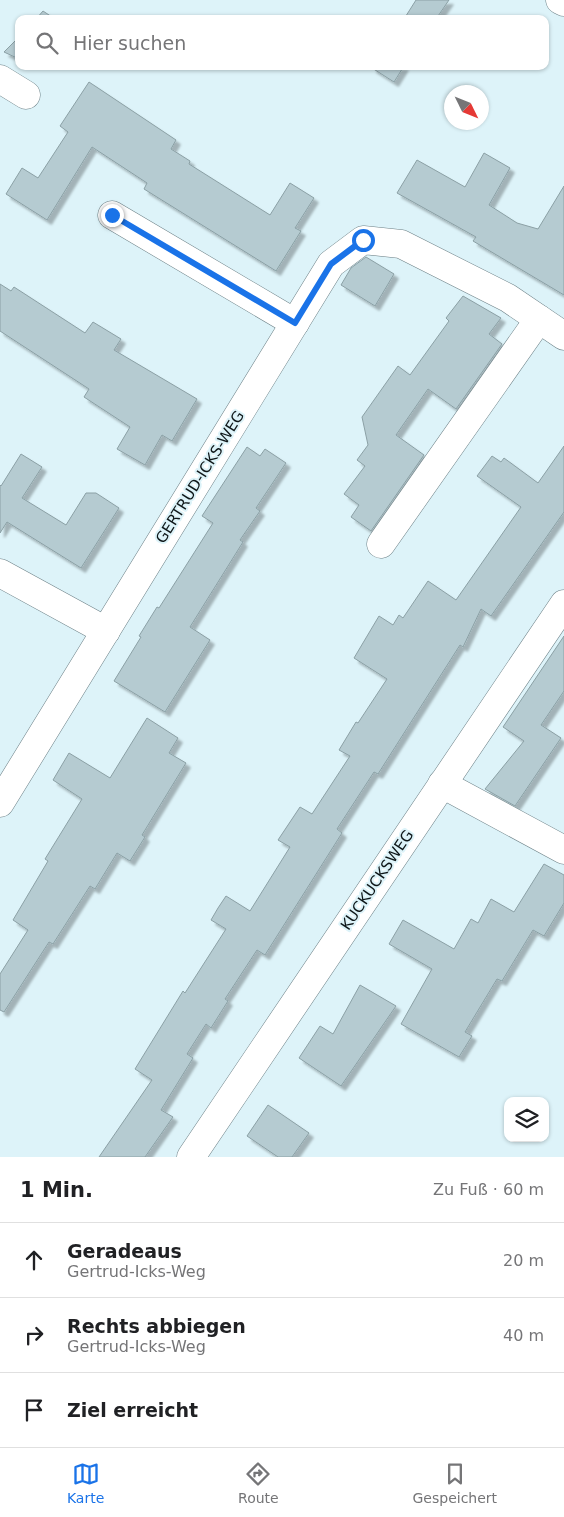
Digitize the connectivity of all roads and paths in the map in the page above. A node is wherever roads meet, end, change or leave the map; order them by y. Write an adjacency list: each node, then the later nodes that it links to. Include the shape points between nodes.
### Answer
1 (560, 0): 2 (street)
2 (564, 2)
3 (0, 79): 4 (street)
4 (26, 95)
5 (112, 215): 7 (street)
6 (539, 319): 7 (street, GERTRUD-ICKS-WEG, via 508,298 402,244 363,240 331,264); 8 (street, GERTRUD-ICKS-WEG); 9 (street)
7 (295, 323): 12 (street, GERTRUD-ICKS-WEG)
8 (564, 336)
9 (380, 544)
10 (0, 573): 12 (street)
11 (564, 604): 13 (street, KUCKUCKSWEG)
12 (106, 631): 14 (street, GERTRUD-ICKS-WEG)
13 (442, 784): 15 (street); 16 (street, KUCKUCKSWEG)
14 (0, 803)
15 (564, 850)
16 (191, 1157)

